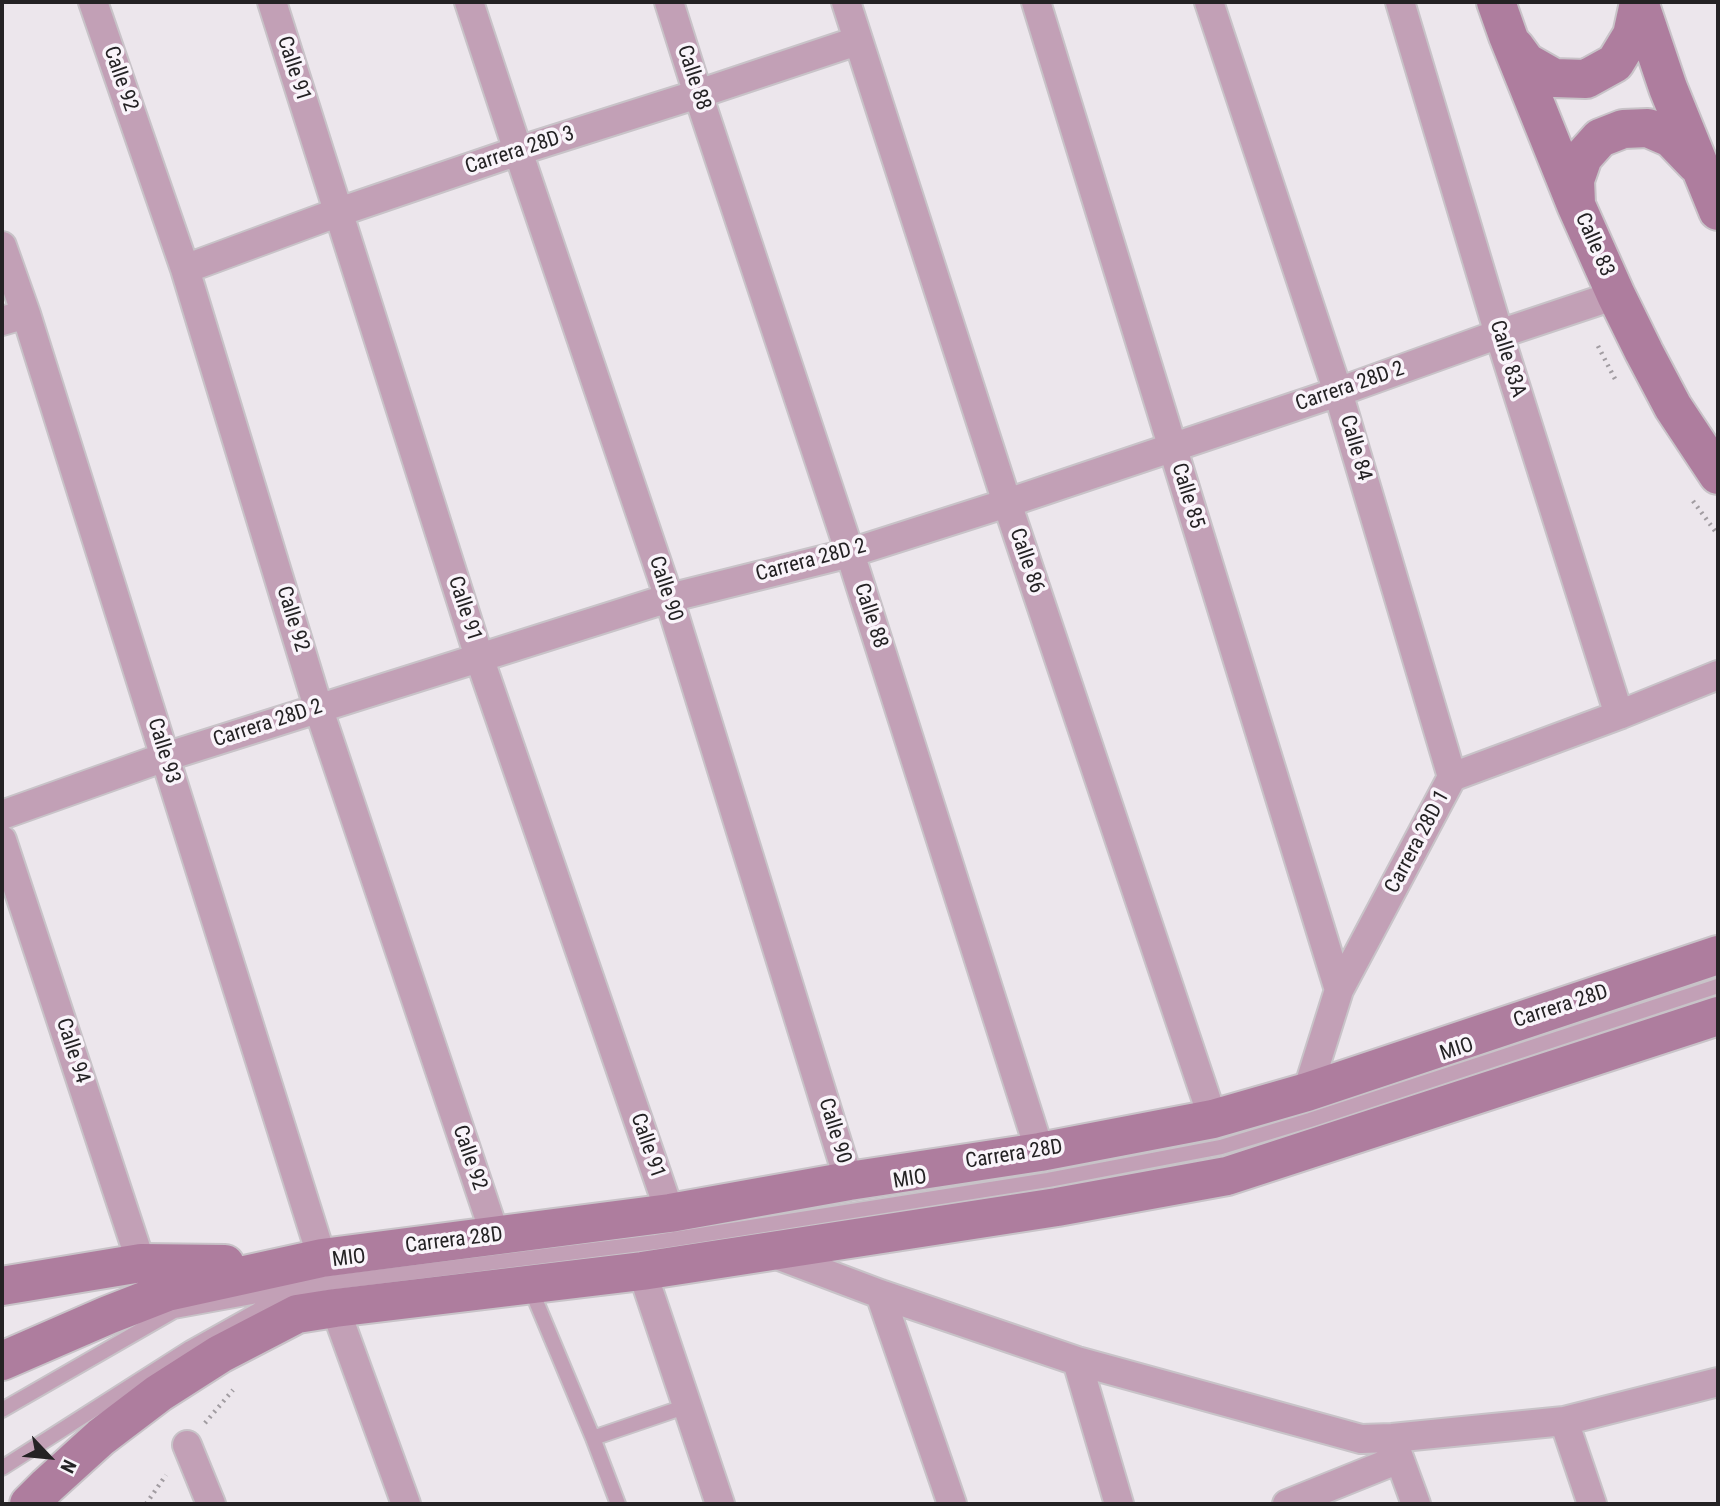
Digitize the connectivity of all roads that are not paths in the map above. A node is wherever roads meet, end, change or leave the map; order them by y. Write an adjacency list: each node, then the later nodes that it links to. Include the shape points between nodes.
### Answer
1 (93, 2): 19 (street, Calle 92)
2 (272, 2): 17 (street, Calle 91)
3 (469, 2): 13 (street, Calle 90)
4 (669, 2): 12 (street, Calle 88)
5 (846, 2): 11 (street, Calle 86)
6 (1036, 2): 24 (street, Calle 85)
7 (1209, 2): 23 (street, Calle 84)
8 (1400, 2): 22 (street, Calle 83A)
9 (1639, 2): 10 (street, via 1632,35 1615,63 1586,79 1554,78 1526,62); 14 (street)
10 (1502, 19): 15 (street, Calle 83)
11 (857, 41): 12 (street, Carrera 28D 3); 26 (street, Calle 86)
12 (698, 94): 13 (street, Carrera 28D 3); 27 (street, Calle 88)
13 (518, 151): 17 (street, Carrera 28D 3); 28 (street, Calle 90)
14 (1704, 174): 15 (street, via 1671,138 1648,128 1623,129 1600,138 1583,157 1575,180); 16 (street)
15 (1576, 205): 20 (street, Calle 83)
16 (1718, 211)
17 (339, 212): 19 (street, Carrera 28D 3); 29 (street, Calle 91)
18 (2, 246): 21 (street, Calle 93)
19 (185, 269): 31 (street, Calle 92)
20 (1616, 295): 22 (street, Carrera 28D 2); 25 (street, Calle 83, via 1673,407)
21 (14, 317): 33 (street, Calle 93)
22 (1499, 334): 23 (street, Carrera 28D 2); 32 (street, Calle 83A)
23 (1338, 392): 24 (street, Carrera 28D 2); 34 (street, Calle 84)
24 (1172, 447): 26 (street, Carrera 28D 2); 39 (street, Calle 85)
25 (1718, 475)
26 (1007, 503): 27 (street, Carrera 28D 2); 42 (street, Calle 86)
27 (850, 553): 28 (street, Carrera 28D 2); 43 (street, Calle 88)
28 (668, 598): 29 (street, Carrera 28D 2); 44 (street, Calle 90)
29 (480, 657): 31 (street, Carrera 28D 2); 45 (street, Calle 91)
30 (1718, 675): 32 (street, Carrera 28D 1)
31 (318, 707): 33 (street, Carrera 28D 2); 46 (street, Calle 92)
32 (1619, 715): 34 (street, Carrera 28D 1)
33 (165, 757): 35 (street, Carrera 28D 2); 50 (street, Calle 93)
34 (1452, 777): 39 (street, Carrera 28D 1)
35 (2, 815)
36 (2, 840): 48 (street, Calle 94)
37 (1718, 955): 41 (street, Carrera 28D)
38 (1718, 986): 50 (lane, MIO, via 1221,1147 1048,1180 656,1242 342,1281)
39 (1339, 990): 41 (street, Carrera 28D 1)
40 (1718, 1016): 47 (street, Carrera 28D, via 1227,1176)
41 (1307, 1092): 42 (street, Carrera 28D)
42 (1213, 1119): 43 (street, Carrera 28D)
43 (1040, 1152): 44 (street, Carrera 28D)
44 (849, 1181): 45 (street, Carrera 28D)
45 (670, 1213): 46 (street, Carrera 28D)
46 (495, 1235): 50 (street, Carrera 28D)
47 (768, 1252): 49 (street, Carrera 28D); 53 (street, Carrera 28D)
48 (141, 1263): 50 (street, Carrera 28D); 52 (street, Carrera 28D)
49 (642, 1271): 51 (street, Carrera 28D); 58 (street)
50 (301, 1282): 54 (street, Carrera 28D); 55 (street, Carrera 28D, via 167,1292); 59 (lane, MIO, via 174,1311); 64 (lane, MIO); 65 (street, via 220,1353 102,1437)
51 (529, 1284): 54 (street, Carrera 28D); 61 (lane)
52 (2, 1286)
53 (880, 1294): 56 (street, Carrera 28D); 70 (street)
54 (335, 1308): 67 (street)
55 (2, 1361)
56 (1077, 1361): 63 (street, Carrera 28D); 71 (street)
57 (1718, 1382): 60 (street, Carrera 28D)
58 (687, 1406): 61 (lane); 69 (street)
59 (2, 1410)
60 (1563, 1421): 63 (street, Carrera 28D); 74 (street)
61 (593, 1438): 68 (lane)
62 (187, 1445): 66 (street)
63 (1395, 1448): 72 (street); 73 (street)
64 (2, 1468)
65 (29, 1504)
66 (211, 1504)
67 (406, 1504)
68 (618, 1504)
69 (720, 1504)
70 (952, 1504)
71 (1119, 1504)
72 (1287, 1504)
73 (1416, 1504)
74 (1592, 1504)

